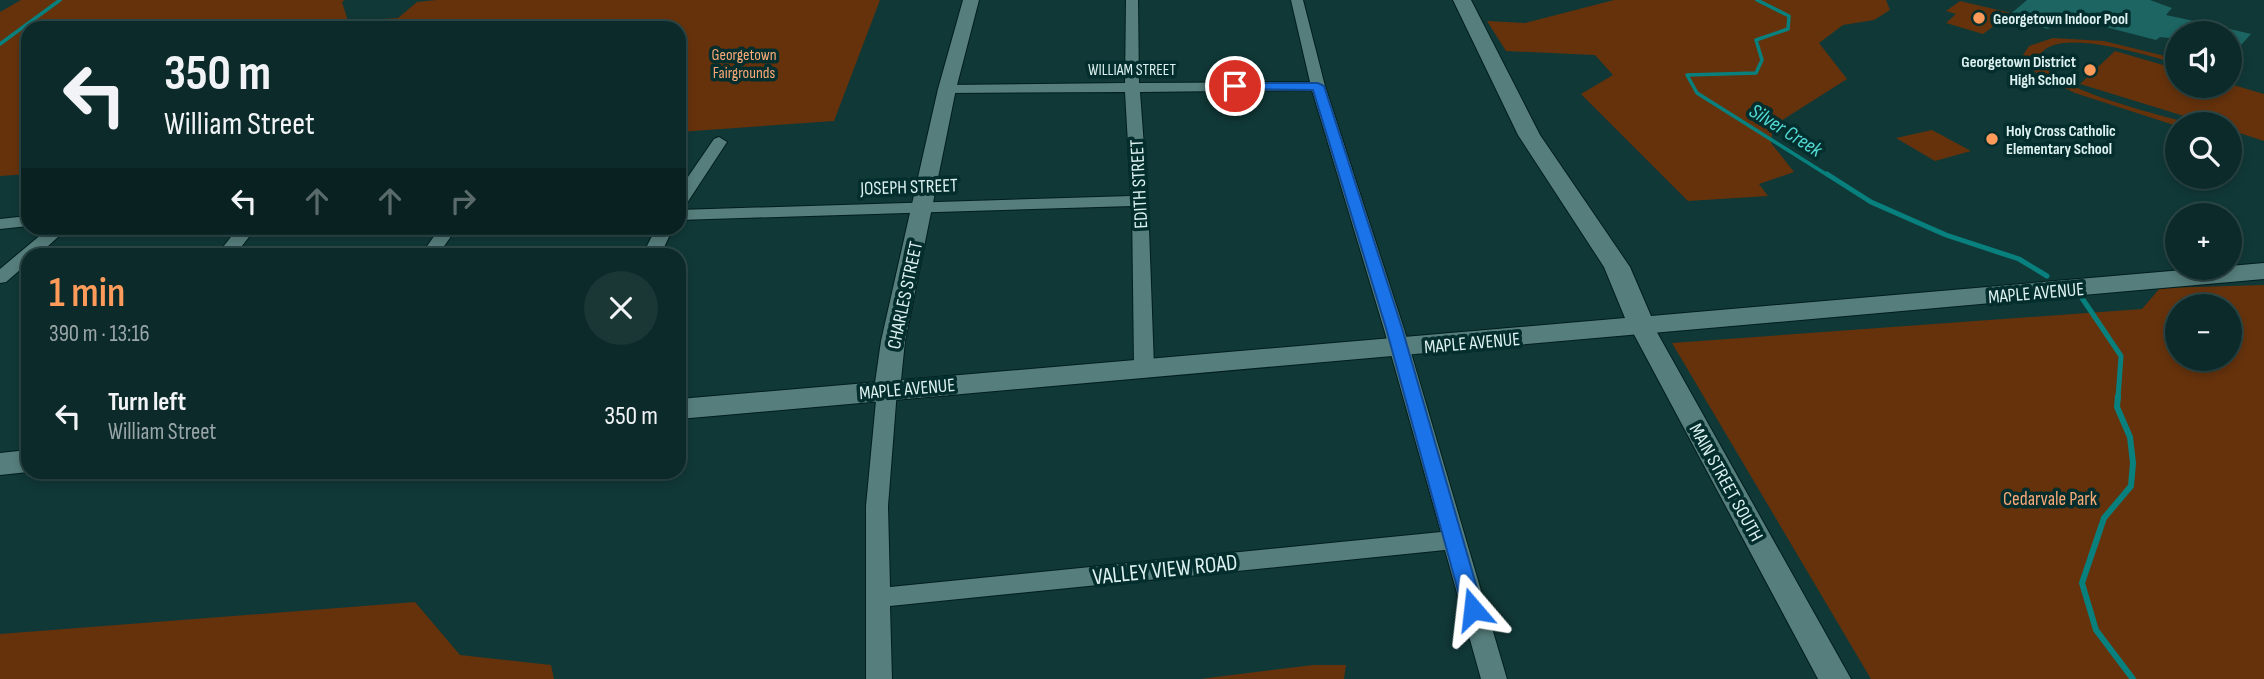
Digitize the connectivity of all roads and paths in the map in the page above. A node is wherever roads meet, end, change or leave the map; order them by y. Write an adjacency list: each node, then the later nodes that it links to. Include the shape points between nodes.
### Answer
1 (971, 0): 7 (street, CHARLES STREET)
2 (1132, 0): 5 (street, EDITH STREET)
3 (1297, 0): 6 (street)
4 (1462, 0): 20 (main road, MAIN STREET SOUTH, via 1529,135 1579,208 1583,235 1624,284)
5 (1132, 86): 6 (street, WILLIAM STREET); 7 (street, WILLIAM STREET); 10 (street, EDITH STREET)
6 (1318, 86): 21 (street)
7 (947, 89): 11 (street, CHARLES STREET)
8 (719, 142): 9 (street)
9 (686, 192)
10 (1140, 201): 11 (street, JOSEPH STREET); 22 (street, EDITH STREET)
11 (923, 206): 12 (street, JOSEPH STREET); 23 (street, CHARLES STREET, via 893,341)
12 (686, 215)
13 (21, 222): 14 (street)
14 (0, 224)
15 (51, 235): 16 (street)
16 (35, 248)
17 (21, 260): 19 (street)
18 (2264, 271): 20 (main road, MAPLE AVENUE)
19 (0, 278)
20 (1642, 327): 21 (main road, MAPLE AVENUE); 29 (street, MAIN STREET SOUTH)
21 (1399, 348): 22 (main road, MAPLE AVENUE); 25 (street)
22 (1144, 367): 23 (main road, MAPLE AVENUE)
23 (887, 390): 24 (main road, MAPLE AVENUE); 26 (street, CHARLES STREET, via 877,506)
24 (686, 408)
25 (1452, 540): 26 (street, VALLEY VIEW ROAD); 28 (street)
26 (877, 598): 27 (street, CHARLES STREET)
27 (879, 679)
28 (1494, 679)
29 (1835, 679)

